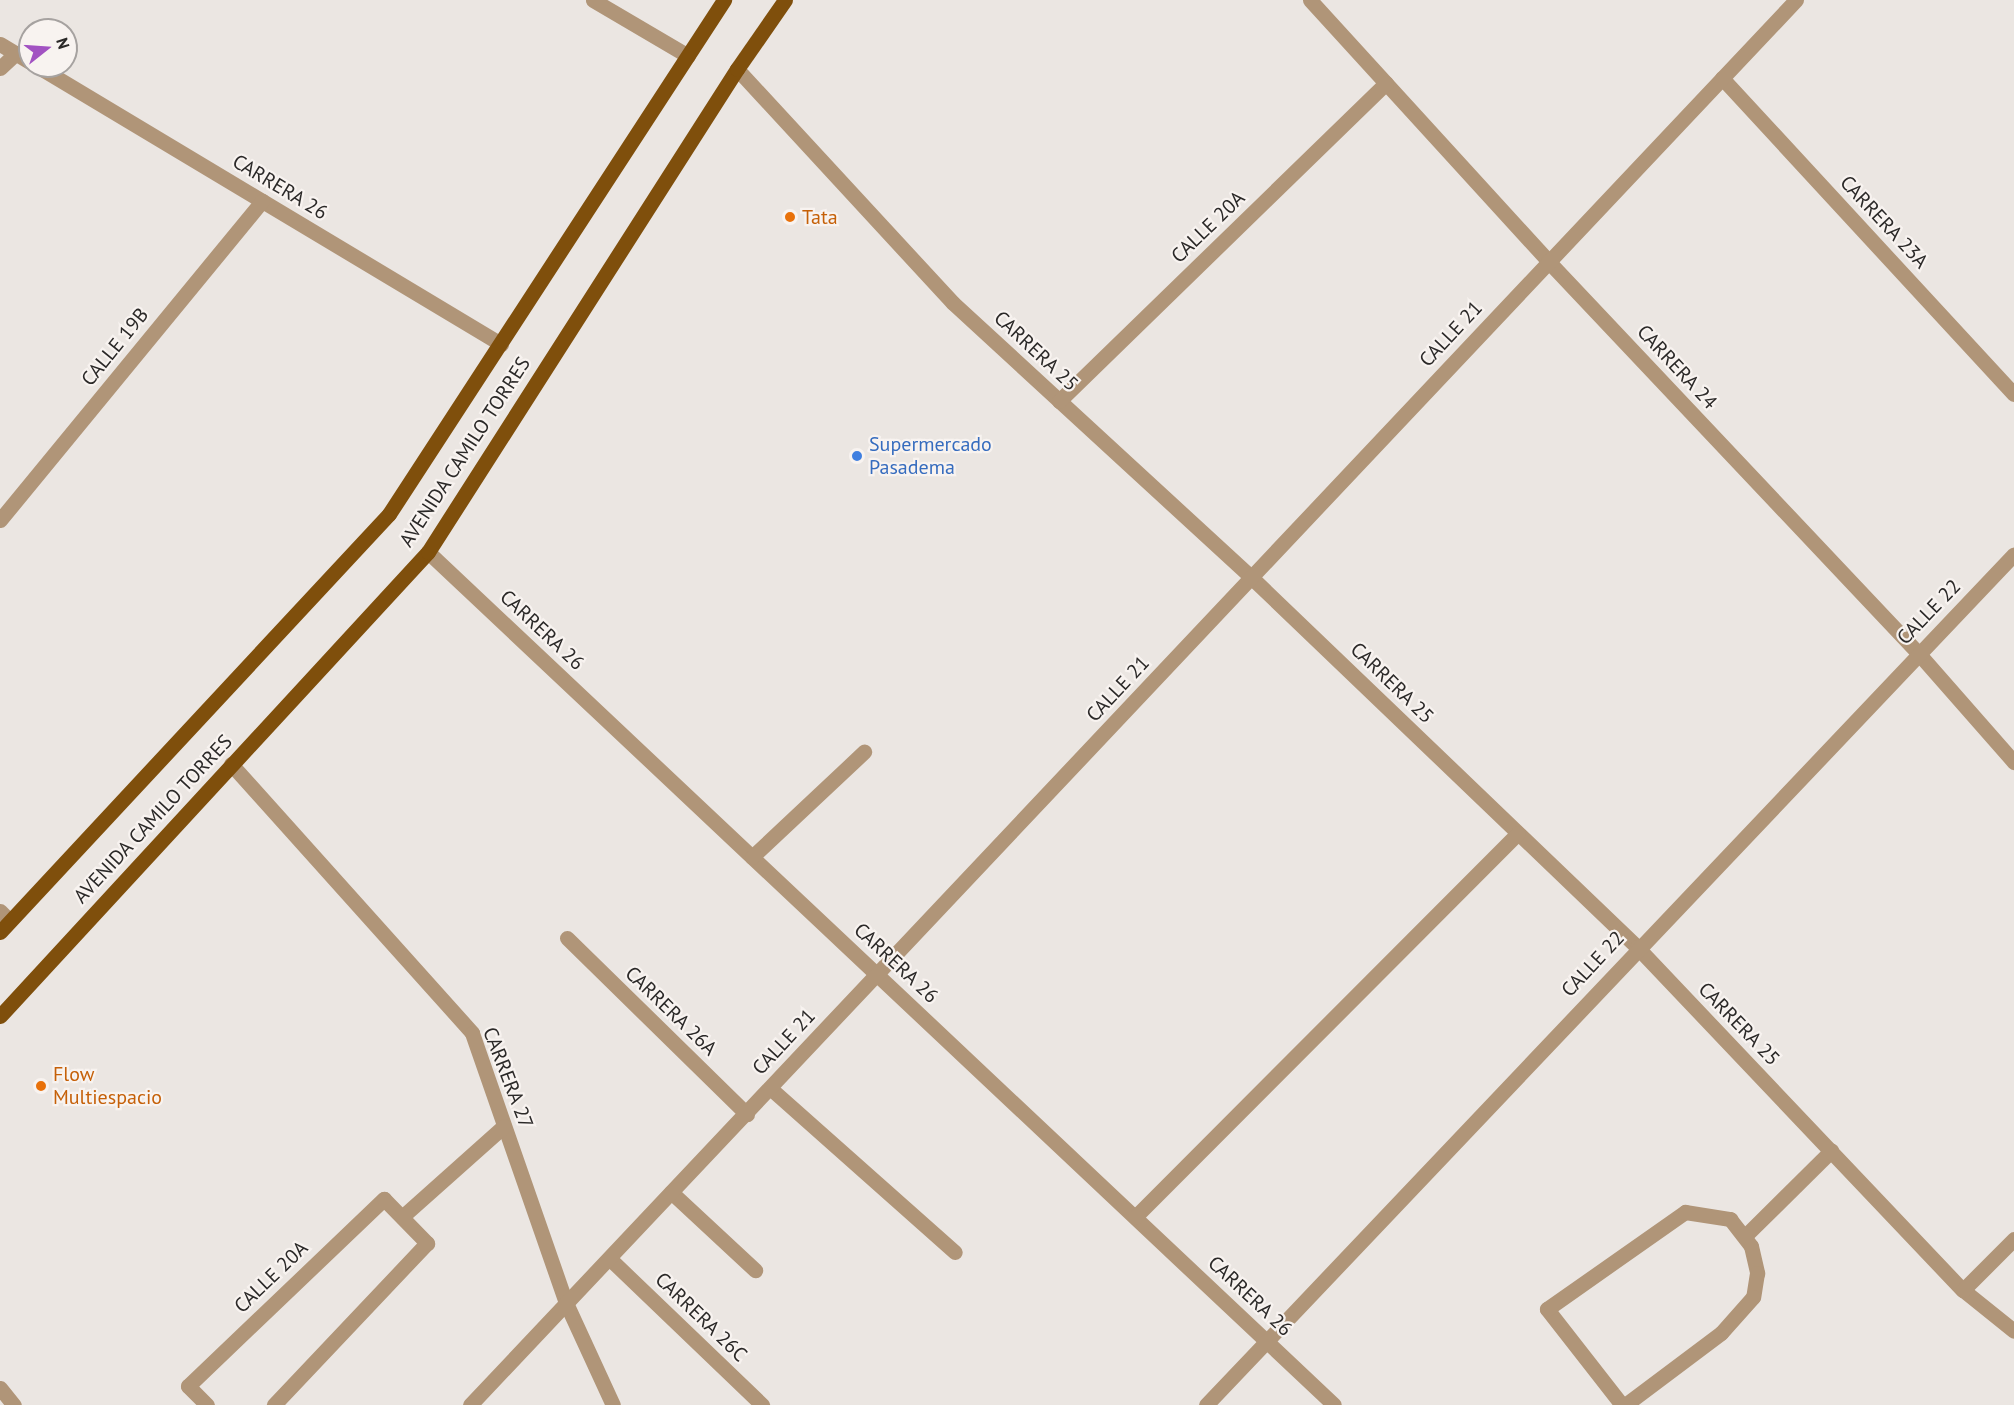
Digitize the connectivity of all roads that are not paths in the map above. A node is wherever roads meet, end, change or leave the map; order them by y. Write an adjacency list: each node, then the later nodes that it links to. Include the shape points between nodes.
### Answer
1 (593, 0): 8 (street)
2 (724, 0): 8 (main road, AVENIDA CAMILO TORRES)
3 (785, 0): 10 (main road, AVENIDA CAMILO TORRES)
4 (1310, 0): 13 (street, CARRERA 24)
5 (1796, 0): 12 (street, CALLE 21)
6 (0, 44): 7 (street)
7 (16, 53): 9 (street)
8 (688, 56): 16 (main road, AVENIDA CAMILO TORRES)
9 (0, 68)
10 (736, 69): 18 (street, CARRERA 25, via 953,303); 20 (main road, AVENIDA CAMILO TORRES)
11 (57, 78): 14 (street, CARRERA 26)
12 (1722, 78): 15 (street, CALLE 21); 17 (street, CARRERA 23A)
13 (1386, 82): 15 (street, CARRERA 24); 18 (street, CALLE 20A)
14 (262, 201): 16 (street, CARRERA 26); 19 (street, CALLE 19B)
15 (1548, 261): 22 (street, CALLE 21); 23 (street, CARRERA 24)
16 (501, 344): 29 (main road, AVENIDA CAMILO TORRES, via 389,514)
17 (2014, 394)
18 (1059, 401): 22 (street, CARRERA 25)
19 (0, 520)
20 (428, 552): 26 (main road, AVENIDA CAMILO TORRES); 28 (street, CARRERA 26)
21 (2014, 554): 23 (street, CALLE 22)
22 (1252, 578): 27 (street, CARRERA 25); 32 (street, CALLE 21)
23 (1919, 654): 25 (street, CARRERA 24); 31 (street, CALLE 22)
24 (864, 752): 28 (street)
25 (2014, 762)
26 (231, 764): 33 (main road, AVENIDA CAMILO TORRES); 36 (street, CARRERA 27, via 472,1033)
27 (1518, 833): 31 (street, CARRERA 25); 40 (street)
28 (752, 857): 32 (street, CARRERA 26)
29 (3, 921)
30 (567, 938): 35 (street, CARRERA 26A)
31 (1637, 947): 37 (street, CARRERA 25); 49 (street, CALLE 22)
32 (877, 974): 34 (street, CALLE 21); 40 (street, CARRERA 26)
33 (0, 1016)
34 (770, 1088): 35 (street, CALLE 21); 43 (street)
35 (747, 1113): 38 (street, CALLE 21)
36 (504, 1126): 39 (street); 47 (street, CARRERA 27)
37 (1831, 1151): 41 (street); 46 (street, CARRERA 25)
38 (671, 1192): 44 (street, CALLE 21); 45 (street)
39 (403, 1216): 52 (street, CALLE 20A, via 384,1199 188,1386); 53 (street, via 428,1243)
40 (1135, 1217): 49 (street, CARRERA 26)
41 (1746, 1235): 59 (street, via 1757,1273 1753,1298 1746,1308 1721,1333); 59 (street, via 1730,1219 1685,1212 1547,1310)
42 (2014, 1239): 46 (street)
43 (955, 1252)
44 (610, 1259): 47 (street, CALLE 21); 56 (street, CARRERA 26C)
45 (755, 1270)
46 (1963, 1290): 48 (street, CARRERA 25)
47 (566, 1303): 54 (street, CALLE 21); 55 (street, CARRERA 27)
48 (2014, 1331)
49 (1267, 1341): 57 (street, CALLE 22); 58 (street, CARRERA 26)
50 (0, 1388): 51 (street)
51 (14, 1405)
52 (207, 1405)
53 (274, 1405)
54 (470, 1405)
55 (613, 1405)
56 (762, 1405)
57 (1206, 1405)
58 (1334, 1405)
59 (1624, 1405)

